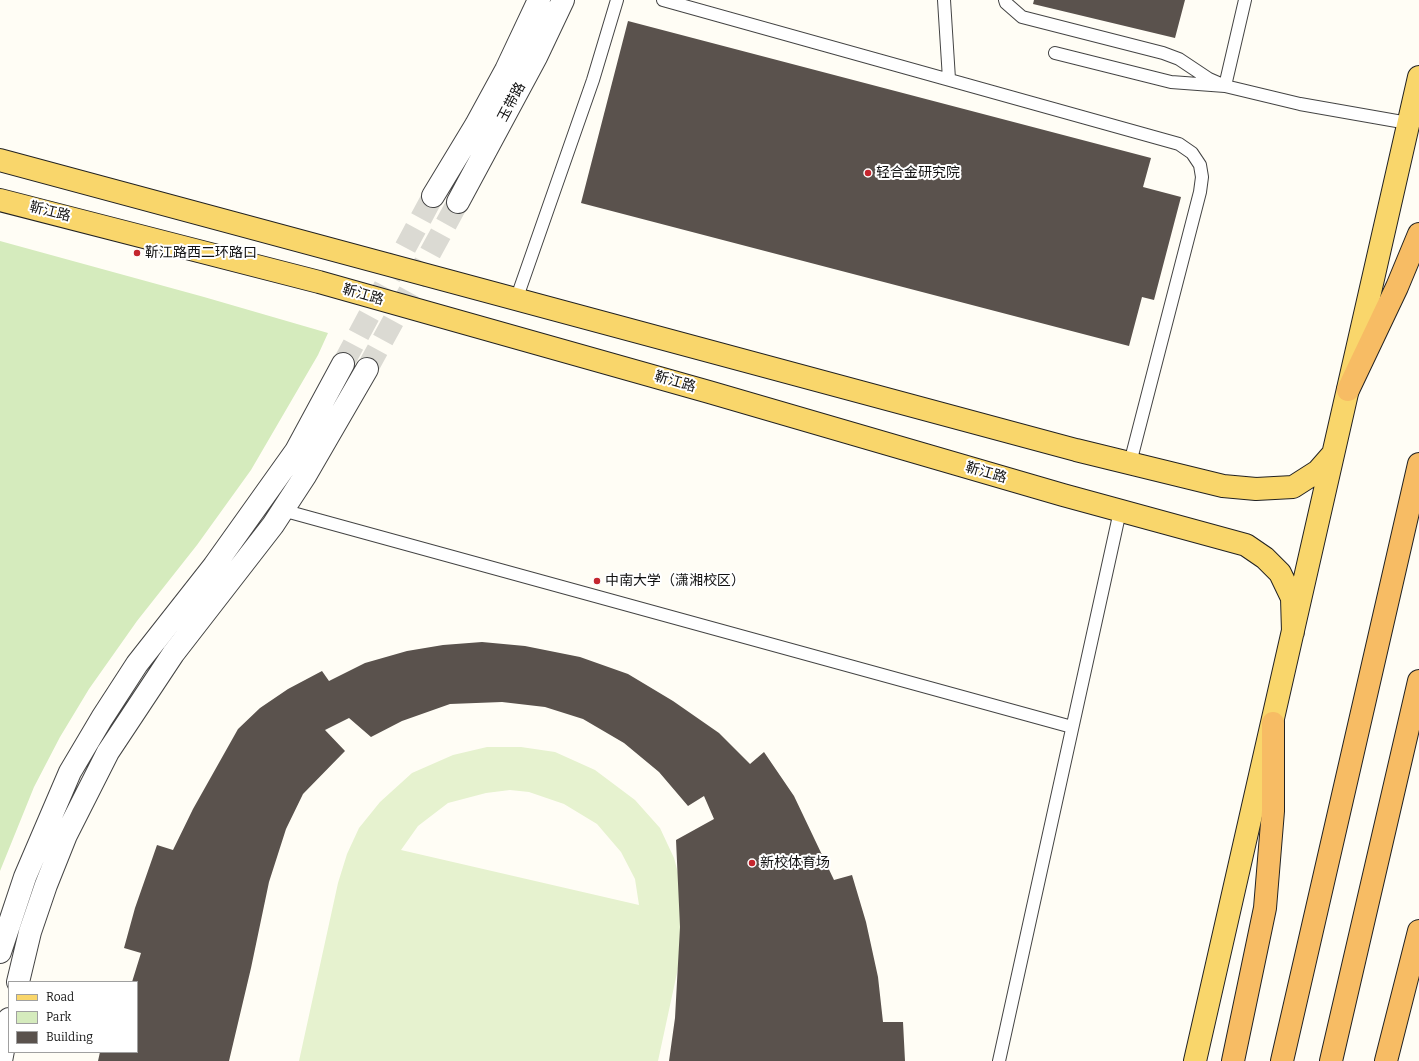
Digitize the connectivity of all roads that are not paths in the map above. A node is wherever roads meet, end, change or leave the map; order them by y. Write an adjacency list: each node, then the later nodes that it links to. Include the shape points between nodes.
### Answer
1 (539, 0): 16 (street, via 506,70)
2 (563, 0): 18 (street, 玉带路, via 536,57)
3 (617, 0): 20 (lane, via 593,80)
4 (658, 0): 9 (lane)
5 (663, 0): 9 (lane)
6 (944, 0): 12 (lane)
7 (1005, 0): 13 (lane, via 1022,17 1048,26 1163,53)
8 (1245, 0): 13 (lane)
9 (681, 6): 12 (lane)
10 (1055, 53): 13 (lane, via 1171,82)
11 (1419, 77): 14 (main road)
12 (949, 79): 25 (lane, via 1179,144 1192,153 1200,165 1200,192)
13 (1225, 86): 14 (lane, via 1300,104)
14 (1408, 124): 23 (main road)
15 (0, 160): 20 (main road)
16 (433, 196)
17 (0, 200): 28 (main road, 靳江路, via 319,282)
18 (458, 202)
19 (1419, 234): 23 (highway)
20 (516, 300): 25 (main road)
21 (343, 364): 34 (street, via 296,451 214,566 137,664 98,724 70,772 24,877)
22 (367, 369): 27 (street, via 305,476)
23 (1348, 390): 24 (main road)
24 (1332, 455): 25 (main road, via 1318,471 1293,487 1256,489 1223,486); 29 (main road)
25 (1130, 463)
26 (1419, 464): 41 (highway)
27 (282, 510): 32 (lane); 35 (street, via 273,526 173,654 108,752 66,835 49,878 30,932)
28 (1120, 511): 29 (main road, 靳江路, via 1246,545 1265,558 1280,573 1292,598); 32 (lane)
29 (1293, 632): 31 (main road)
30 (1419, 681): 42 (highway)
31 (1273, 723): 39 (main road); 40 (highway, via 1273,811 1265,908)
32 (1072, 727): 38 (lane)
33 (1419, 931): 43 (highway)
34 (0, 952)
35 (18, 981)
36 (8, 1025): 37 (street)
37 (1, 1061)
38 (999, 1061)
39 (1195, 1061)
40 (1233, 1061)
41 (1282, 1061)
42 (1331, 1061)
43 (1386, 1061)

